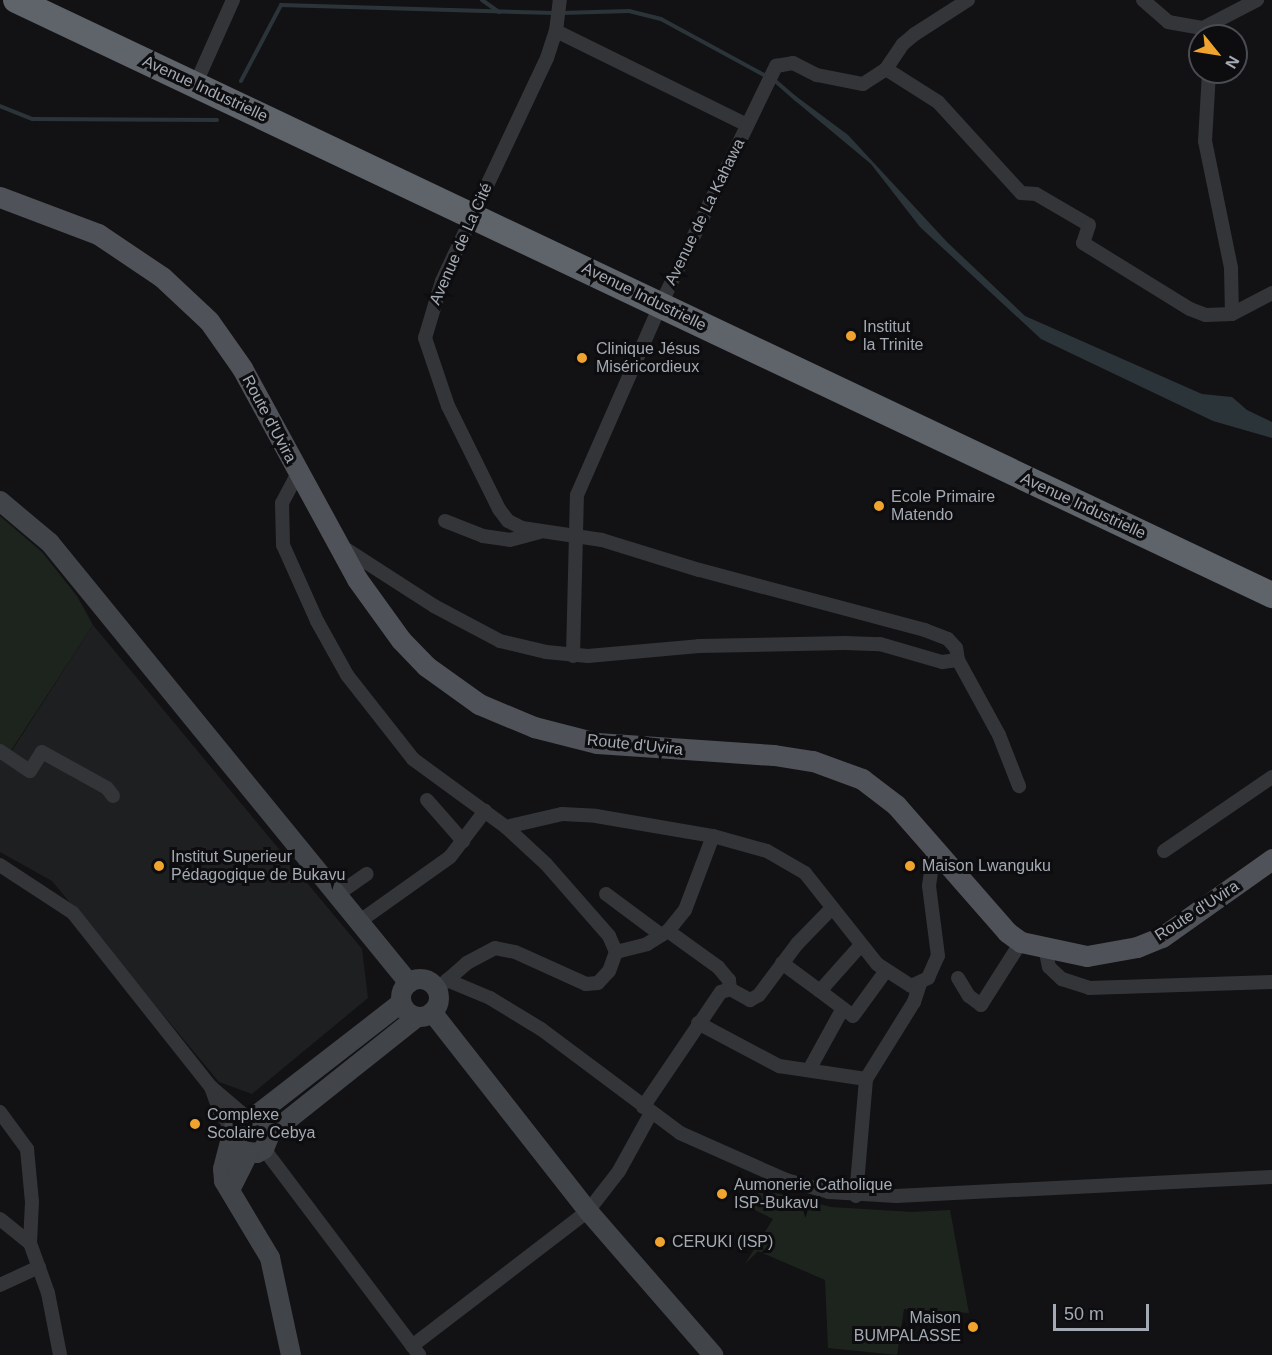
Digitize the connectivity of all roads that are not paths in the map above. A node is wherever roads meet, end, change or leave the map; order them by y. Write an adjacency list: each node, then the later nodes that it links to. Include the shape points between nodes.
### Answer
1 (16, 0): 11 (highway, Avenue Industrielle)
2 (233, 0): 11 (street)
3 (968, 0): 10 (street, via 903,44)
4 (1143, 0): 9 (street, via 1168,22)
5 (1257, 0): 7 (street)
6 (560, 2): 8 (street, Avenue de La Cité)
7 (1218, 24)
8 (557, 25): 13 (street); 15 (street, Avenue de La Cité)
9 (1188, 28)
10 (886, 69): 13 (street, Avenue de La Kahawa, via 863,84 817,75 793,63 776,66); 18 (street, via 938,102 1021,193 1036,194 1089,225 1083,243 1190,309 1206,315)
11 (196, 83): 15 (highway, Avenue Industrielle)
12 (1208, 84): 18 (street, via 1205,141 1231,268)
13 (747, 125): 17 (street, Avenue de La Kahawa)
14 (0, 197): 19 (main road, Route d'Uvira, via 98,234 162,277 190,302 228,345)
15 (472, 216): 17 (highway, Avenue Industrielle); 22 (street, Avenue de La Cité, via 433,303 425,338 427,353 448,406 499,509 508,521)
16 (1272, 293): 18 (street)
17 (660, 306): 23 (street, Avenue de La Kahawa, via 577,495); 25 (highway, Avenue Industrielle)
18 (1232, 314)
19 (298, 473): 24 (main road, Route d'Uvira); 33 (street, via 282,503 283,545 337,659 413,759)
20 (0, 501): 42 (street, via 50,543)
21 (445, 521): 22 (street, via 483,536 510,540)
22 (541, 531): 23 (street, Avenue de La Cité)
23 (575, 534): 26 (street, Avenue de La Kahawa); 27 (street, Avenue de La Cité, via 926,630 948,639 956,648)
24 (340, 545): 26 (street, via 434,606 500,641); 38 (main road, Route d'Uvira, via 357,579 401,640 426,666 479,704 534,727 597,743 813,761 862,779 879,790)
25 (1272, 595)
26 (573, 656): 27 (street, via 699,646 845,643 903,648 942,662)
27 (958, 660): 30 (street, Avenue de La Cité, via 996,727)
28 (0, 752): 31 (street, via 30,771 42,752 107,788)
29 (1272, 777): 37 (street)
30 (1019, 786)
31 (113, 796)
32 (427, 800): 36 (street)
33 (484, 811): 34 (street); 36 (street)
34 (506, 827): 35 (street, via 562,814 580,814); 50 (street, via 546,864 609,936)
35 (713, 836): 44 (street, via 741,842 788,861 805,873); 46 (street, via 685,910)
36 (463, 841): 45 (street, via 450,857)
37 (1164, 851)
38 (934, 852): 47 (main road, Route d'Uvira, via 990,915); 56 (street, via 929,886 938,956 936,967)
39 (1272, 859): 49 (main road, Route d'Uvira, via 1209,907 1154,940 1087,956)
40 (0, 865): 68 (street, via 73,913)
41 (368, 874): 42 (street)
42 (338, 894): 45 (street)
43 (606, 894): 46 (street)
44 (832, 908): 48 (street); 51 (street)
45 (360, 921): 55 (street)
46 (665, 933): 50 (street); 58 (street, via 718,967 729,980)
47 (1021, 942): 49 (main road, Route d'Uvira); 53 (street, via 981,1005 969,996)
48 (861, 945): 52 (street); 59 (street)
49 (1045, 947): 54 (street, via 1048,967 1062,979 1089,988)
50 (616, 952): 57 (street, via 609,971 598,983 573,981 515,952 495,948)
51 (782, 963): 58 (street, via 764,990 750,1000); 59 (street)
52 (885, 972): 56 (street, via 911,986); 61 (street, via 853,1016)
53 (958, 978)
54 (1272, 982)
55 (409, 983): 57 (street, via 425,980); 60 (street, via 402,991)
56 (920, 983): 65 (street, via 914,1002)
57 (442, 984): 62 (street, via 438,1002); 66 (street, via 490,998 541,1029)
58 (730, 989): 63 (street, via 721,992)
59 (820, 991): 61 (street)
60 (401, 1002): 62 (street, via 407,1012); 68 (street)
61 (842, 1010): 64 (street)
62 (425, 1015): 69 (street); 73 (street)
63 (698, 1023): 64 (street, via 735,1046 747,1046 769,1062); 66 (street)
64 (809, 1070): 65 (street)
65 (866, 1079): 72 (street)
66 (647, 1110): 72 (street, via 680,1133 757,1169); 73 (street, via 619,1171)
67 (0, 1112): 75 (street, via 27,1149 32,1202)
68 (242, 1125): 69 (street, via 267,1126); 69 (street, via 241,1151); 71 (street, via 223,1169)
69 (261, 1146): 71 (street); 78 (street)
70 (1272, 1177): 72 (street, via 1078,1189)
71 (230, 1190): 80 (street, via 270,1258)
72 (856, 1196)
73 (588, 1211): 78 (street); 81 (street)
74 (0, 1219): 75 (street)
75 (30, 1243): 76 (street)
76 (39, 1267): 77 (street); 79 (street)
77 (0, 1285)
78 (416, 1350)
79 (60, 1355)
80 (291, 1355)
81 (713, 1355)

